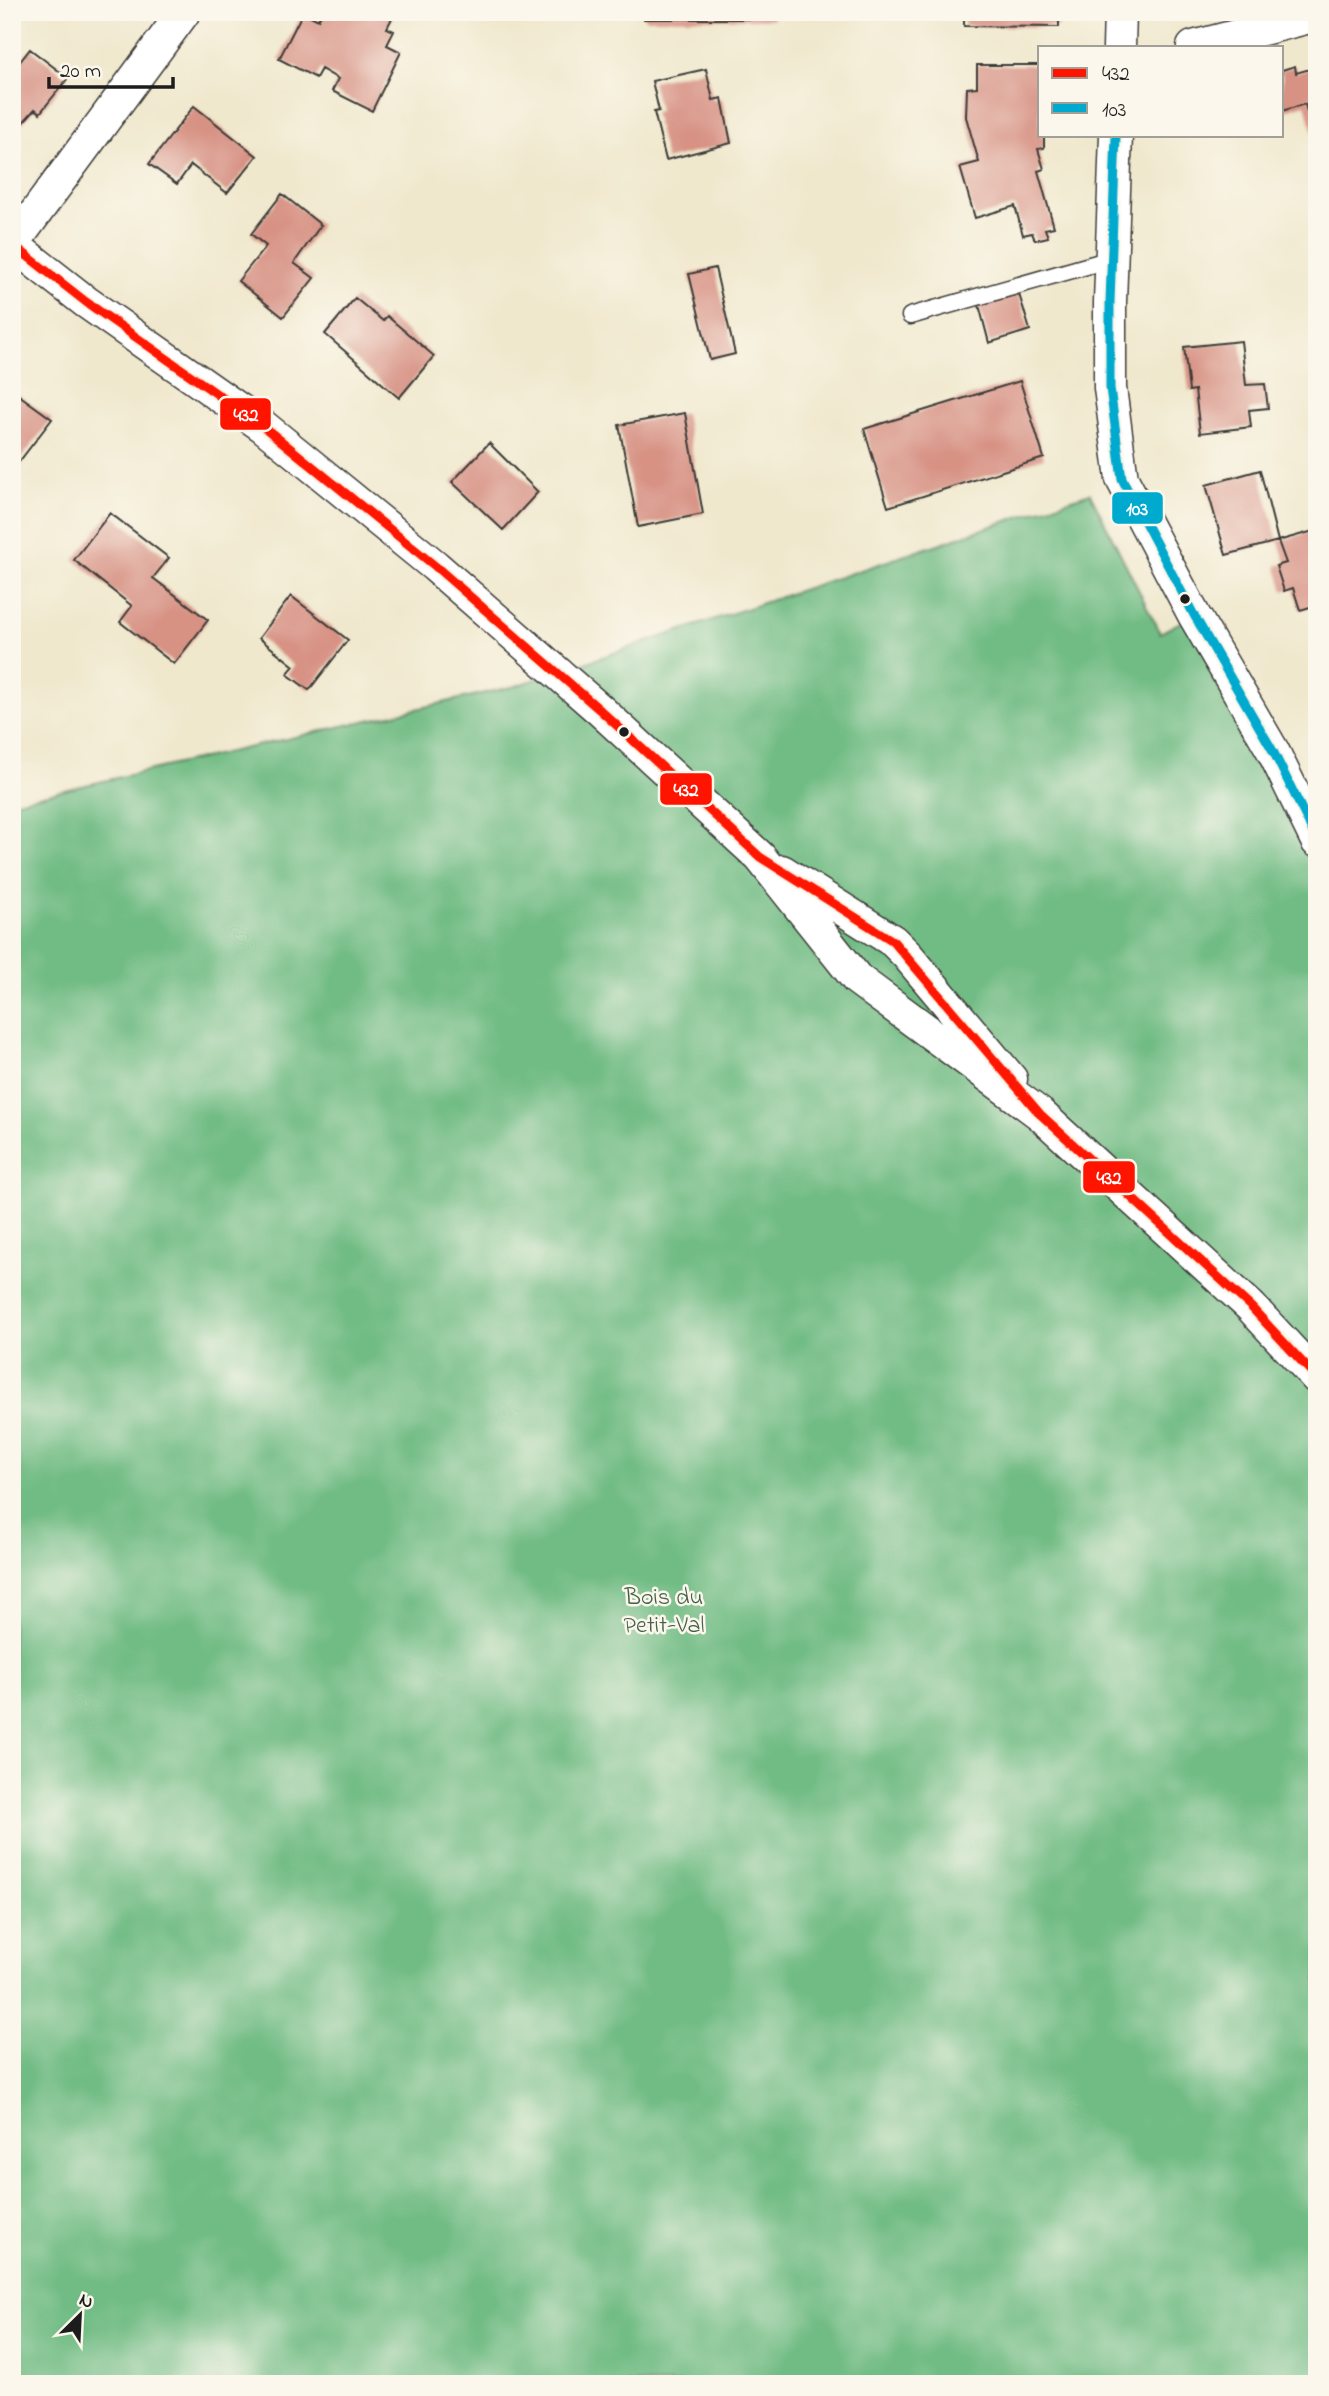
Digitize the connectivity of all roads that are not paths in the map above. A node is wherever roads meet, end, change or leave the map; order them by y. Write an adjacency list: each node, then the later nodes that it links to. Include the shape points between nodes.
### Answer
1 (184, 12): 7 (street)
2 (1120, 12): 4 (street)
3 (1317, 15): 5 (street)
4 (1119, 46)
5 (1197, 46)
6 (1116, 136): 8 (street)
7 (12, 245): 11 (street, via 264,427 435,566)
8 (1111, 259): 9 (lane); 10 (street, via 1110,388 1122,479 1273,751)
9 (910, 316)
10 (1317, 841)
11 (760, 857): 12 (street, via 857,979); 12 (street, via 893,941)
12 (1040, 1114): 13 (street, via 1251,1307)
13 (1317, 1378)

